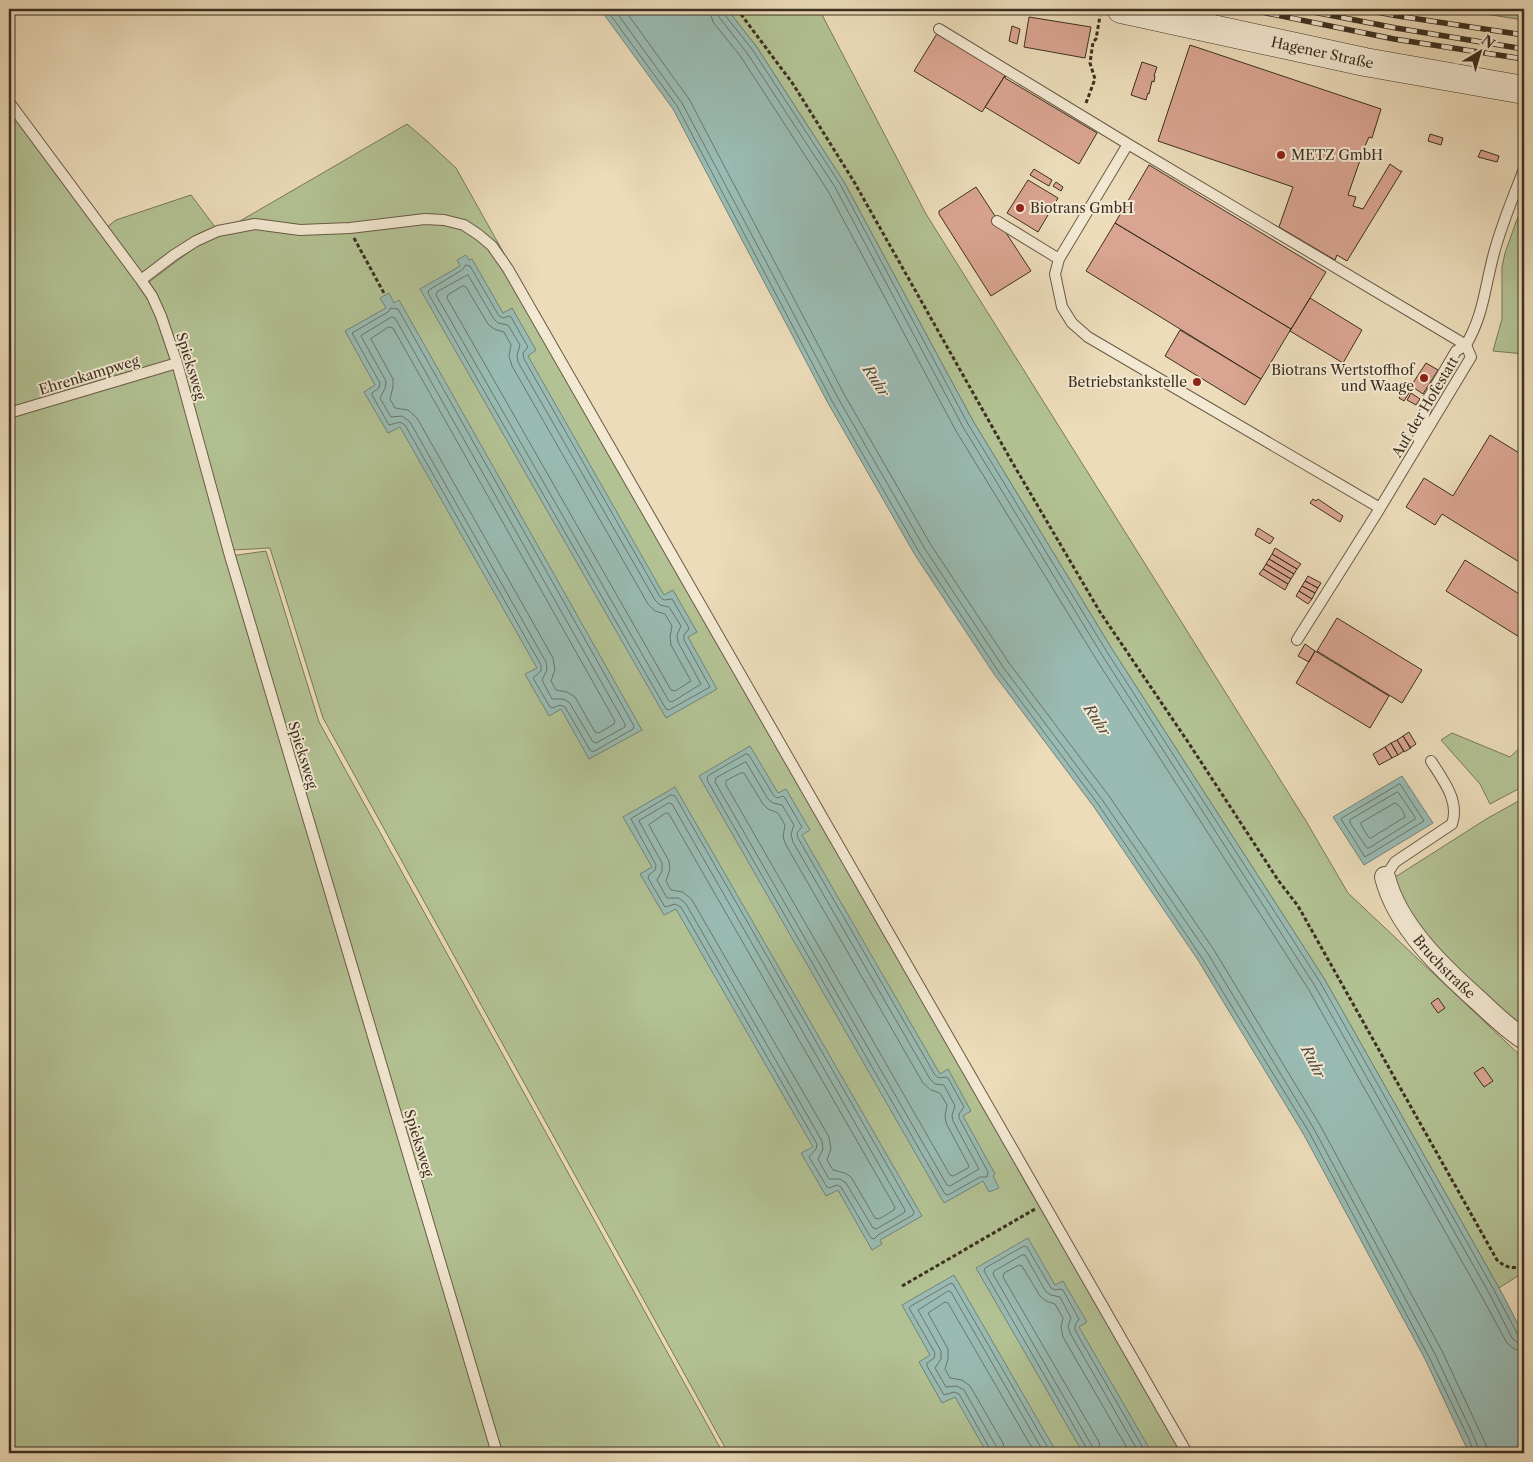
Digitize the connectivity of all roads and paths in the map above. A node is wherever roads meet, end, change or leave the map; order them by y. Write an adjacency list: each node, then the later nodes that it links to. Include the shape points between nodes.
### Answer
1 (737, 9): 27 (path, via 793,84 853,180 1100,612 1298,906 1497,1260 1513,1268)
2 (1121, 9): 5 (main road, Hagener Straße, via 1365,62)
3 (1098, 27): 7 (path, via 1090,64 1095,79)
4 (939, 29): 7 (lane)
5 (1524, 90)
6 (9, 102): 13 (lane, Spieksweg)
7 (1082, 116): 8 (lane)
8 (1128, 144): 12 (lane); 15 (lane)
9 (1524, 169): 15 (lane, Auf der Hofestatt, via 1492,259 1481,313)
10 (997, 221): 12 (lane)
11 (350, 228): 13 (lane, via 300,230 255,224 218,230 174,255); 14 (path); 26 (lane, via 425,219 444,220 464,225 492,246)
12 (1059, 259): 21 (lane, via 1055,274 1062,307 1072,323 1088,337)
13 (141, 280): 16 (lane, Spieksweg, via 161,316)
14 (385, 295)
15 (1466, 345): 17 (lane, via 1456,352 1456,360); 19 (lane, Auf der Hofestatt, via 1470,357)
16 (177, 363): 18 (lane, Ehrenkampweg); 29 (lane, Spieksweg, via 233,566)
17 (1433, 399): 19 (lane); 20 (lane)
18 (9, 413)
19 (1432, 422): 20 (lane, Auf der Hofestatt)
20 (1414, 452): 21 (lane, Auf der Hofestatt)
21 (1380, 508): 22 (lane, Auf der Hofestatt)
22 (1298, 640)
23 (1431, 761): 24 (lane, via 1451,794 1455,817 1452,824 1395,862)
24 (1385, 877): 25 (street, Bruchstraße, via 1402,917 1432,955 1496,1017)
25 (1524, 1039)
26 (1044, 1204): 28 (path); 30 (lane)
27 (1524, 1266)
28 (902, 1286)
29 (497, 1453)
30 (1187, 1453)

